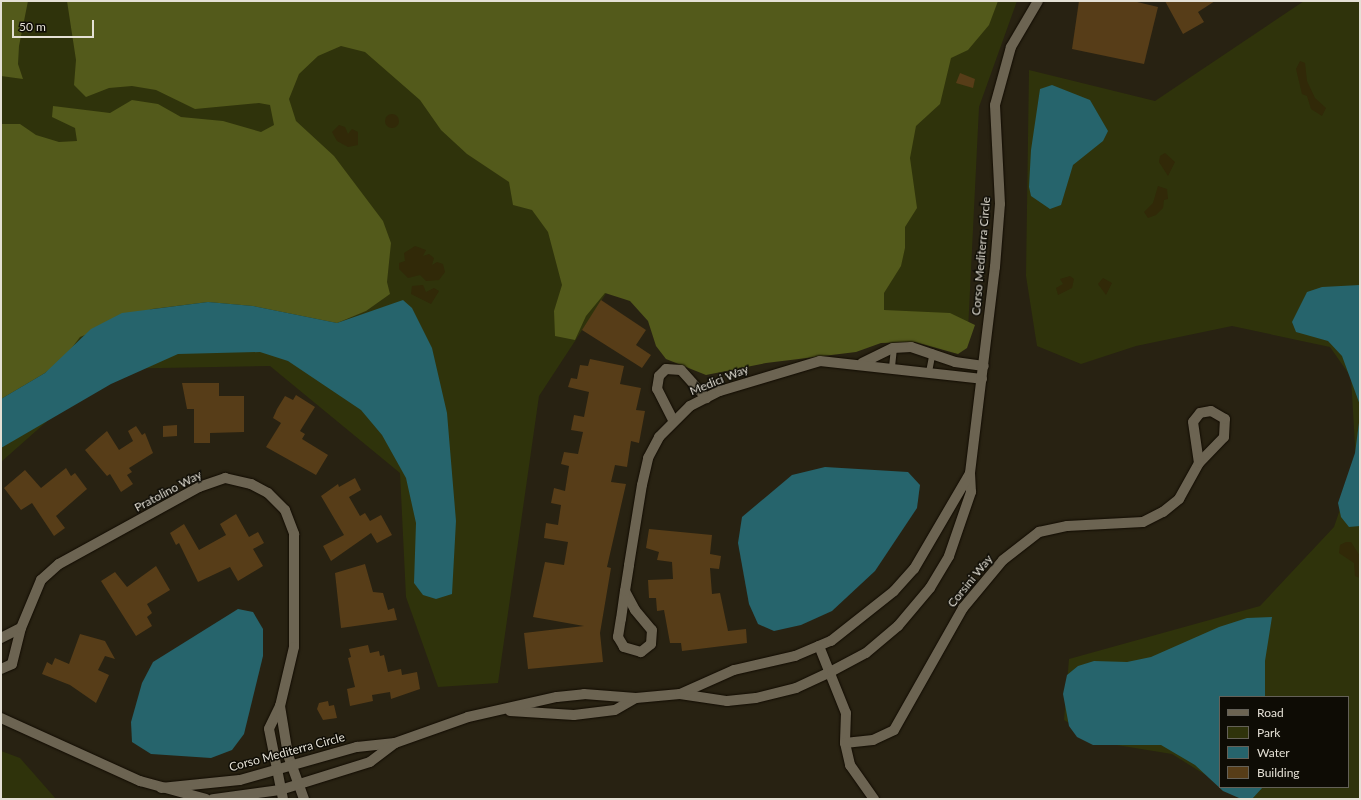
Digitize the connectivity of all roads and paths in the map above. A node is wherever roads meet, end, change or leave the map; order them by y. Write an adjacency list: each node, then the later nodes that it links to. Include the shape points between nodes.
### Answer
1 (1038, 1): 5 (street, Corso Mediterra Circle, via 1011,47 995,105 1000,204)
2 (894, 348): 3 (street, Medici Way, via 911,347); 4 (street, Medici Way); 6 (lane)
3 (933, 352): 5 (street, Medici Way, via 955,362); 7 (lane)
4 (862, 363): 6 (street, Medici Way); 9 (street, Medici Way, via 820,362 794,366)
5 (984, 366): 8 (street, Corso Mediterra Circle)
6 (892, 367): 7 (street, Medici Way)
7 (928, 372): 8 (street, Medici Way)
8 (982, 378): 12 (street, Corso Mediterra Circle)
9 (706, 398): 10 (street, Medici Way); 10 (street, via 681,370 666,369 660,376 657,389)
10 (673, 420): 13 (street, Medici Way, via 648,458)
11 (1199, 463): 11 (street, Corsini Way, via 1220,444 1226,429 1225,419 1211,411 1200,413 1193,422); 25 (street, Corsini Way, via 1179,499 1163,512 1143,522 1067,526 1039,532 1003,560 963,608 894,730 873,740)
12 (970, 473): 16 (street, Corso Mediterra Circle, via 914,569 854,626); 18 (street, Corso Mediterra Circle, via 971,492 962,526 930,588 898,626 866,653)
13 (625, 591): 13 (street, Medici Way, via 635,610 652,630 650,644 641,652 624,647 618,637)
14 (20, 628): 15 (street); 17 (street, Pratolino Way, via 12,664); 21 (street, Pratolino Way, via 41,580 59,564 199,487 225,478 251,484 268,492 285,510 294,534 294,647)
15 (1, 638)
16 (819, 646): 18 (street); 19 (street, Corso Mediterra Circle, via 795,656 734,670)
17 (1, 669)
18 (832, 671): 19 (street, Corso Mediterra Circle, via 796,688 756,698 727,701); 25 (street, via 846,713)
19 (680, 694): 20 (street, Corso Mediterra Circle)
20 (636, 698): 22 (street, Corso Mediterra Circle, via 584,694 557,697); 22 (street, Corso Mediterra Circle, via 615,710 574,715)
21 (280, 706): 26 (street, Pratolino Way); 27 (street, Pratolino Way, via 269,729)
22 (508, 710): 24 (street, Corso Mediterra Circle, via 468,717)
23 (1, 718): 29 (street, Corso Mediterra Circle, via 116,772)
24 (395, 743): 26 (street, Corso Mediterra Circle, via 357,747); 28 (street, Corso Mediterra Circle, via 370,762)
25 (846, 743): 34 (street, via 850,765)
26 (292, 766): 27 (street, Corso Mediterra Circle); 28 (street, Pratolino Way)
27 (276, 770): 29 (street, Corso Mediterra Circle, via 240,780); 30 (street, Pratolino Way)
28 (298, 784): 30 (street, Corso Mediterra Circle); 33 (street, Pratolino Way)
29 (161, 788): 31 (street, Corso Mediterra Circle)
30 (282, 795): 32 (street, Corso Mediterra Circle)
31 (206, 799)
32 (213, 799)
33 (304, 799)
34 (874, 799)

